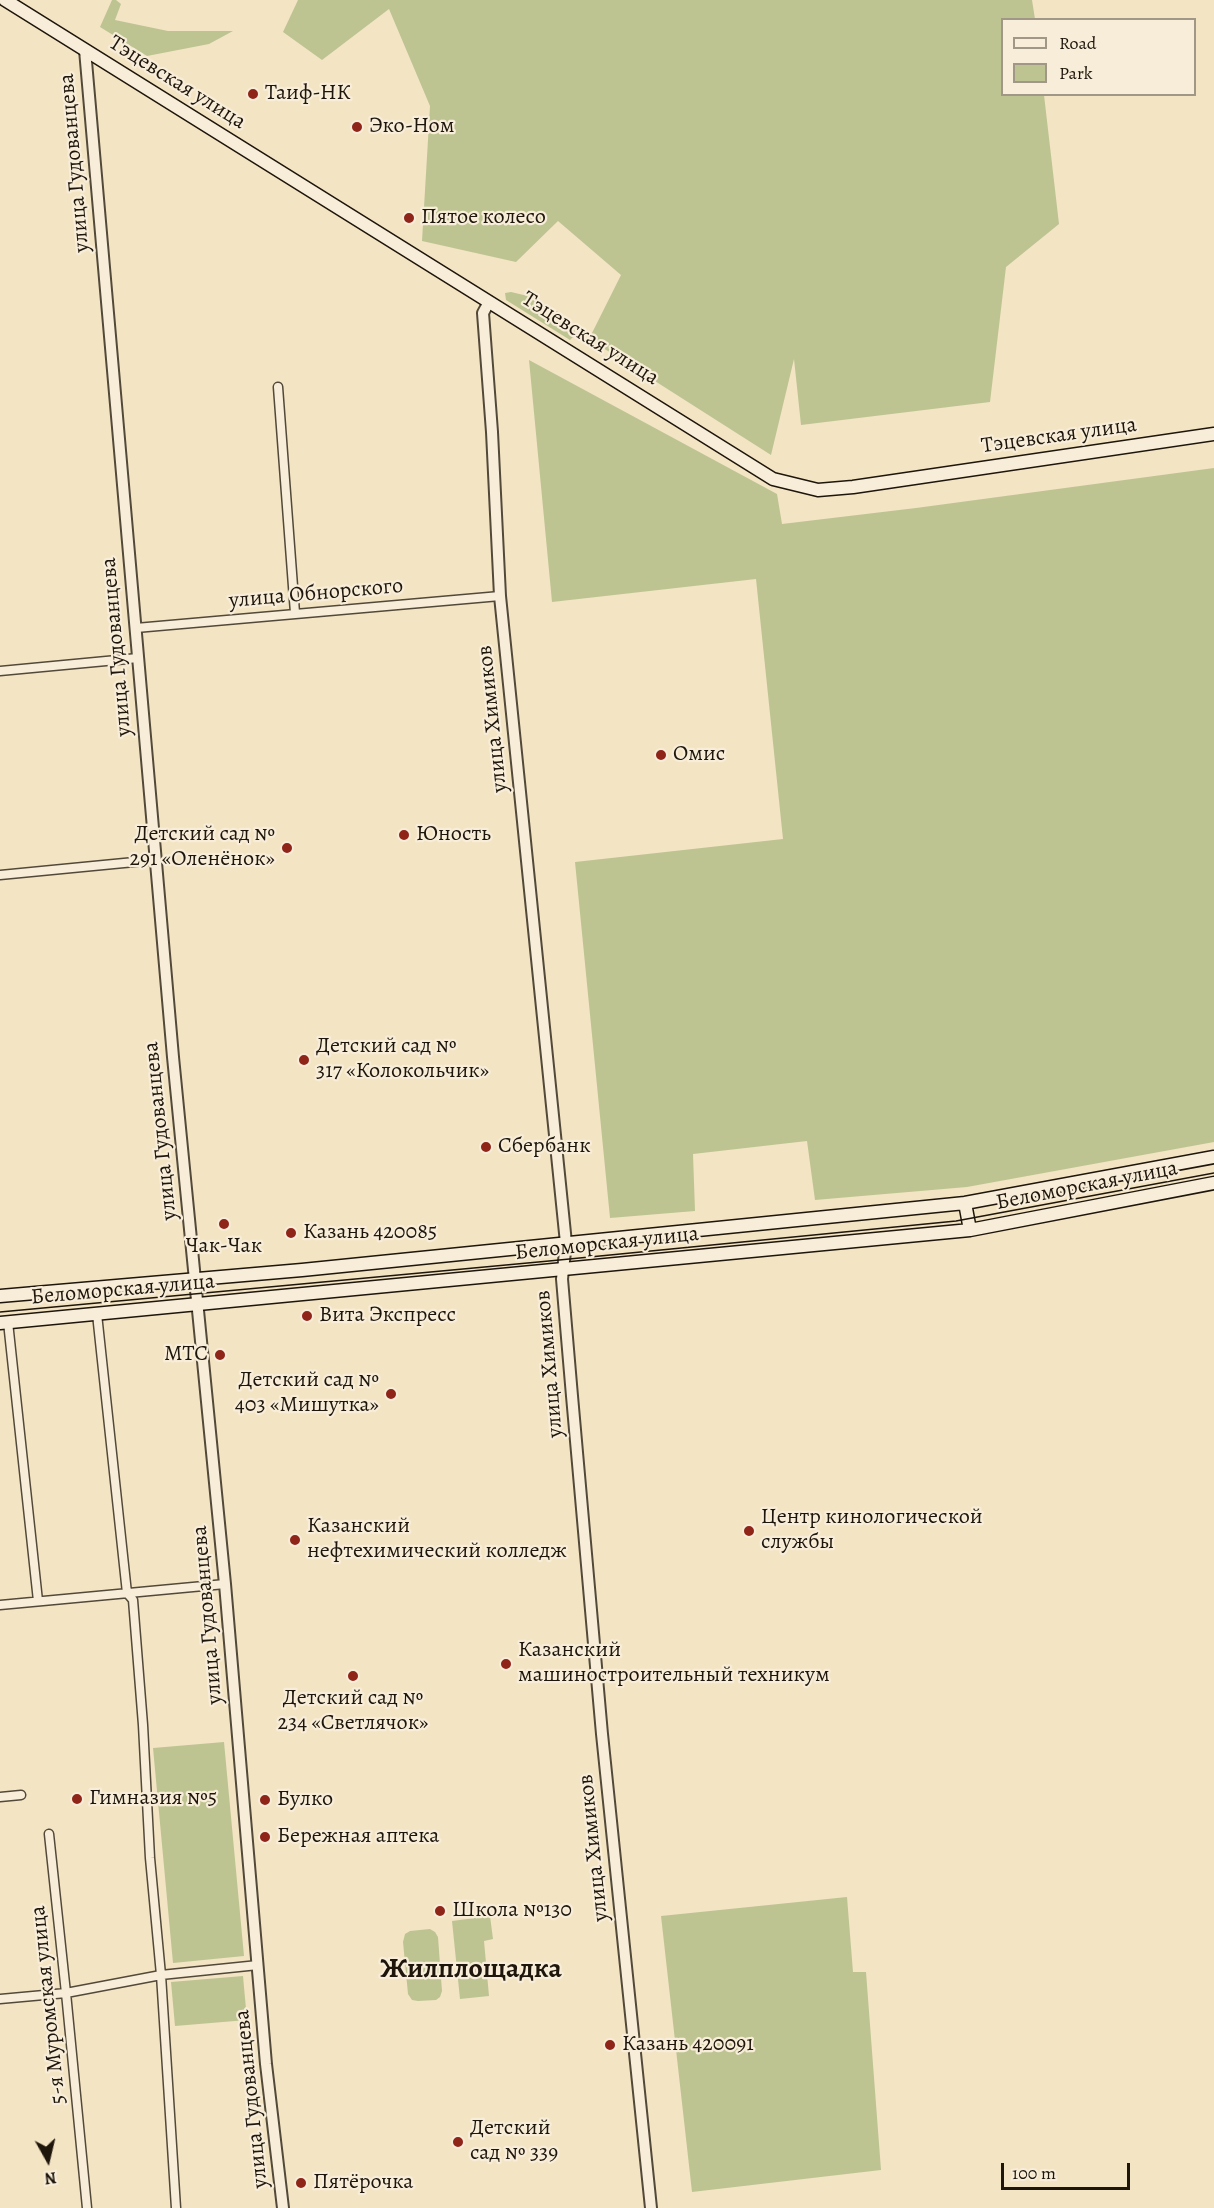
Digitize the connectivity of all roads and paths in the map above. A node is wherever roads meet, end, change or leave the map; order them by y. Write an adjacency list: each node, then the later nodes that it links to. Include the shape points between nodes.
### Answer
1 (5, 0): 2 (main road, Тэцевская улица)
2 (85, 50): 3 (main road, Тэцевская улица); 8 (street, улица Гудованцева)
3 (489, 302): 5 (main road, Тэцевская улица, via 773,479 818,490); 6 (street, улица Химиков, via 483,313)
4 (278, 387): 7 (street)
5 (1214, 435)
6 (500, 596): 7 (street, улица Обнорского); 17 (street, улица Химиков)
7 (295, 613): 8 (street, улица Обнорского)
8 (136, 628): 9 (street, улица Гудованцева)
9 (138, 658): 10 (street); 11 (street, улица Гудованцева)
10 (0, 671)
11 (155, 860): 12 (street); 19 (street, улица Гудованцева)
12 (0, 875)
13 (1214, 1157): 15 (main road, Беломорская улица)
14 (1214, 1183): 16 (main road, Беломорская улица)
15 (965, 1203): 16 (main road); 17 (main road, Беломорская улица)
16 (970, 1230): 18 (main road, Беломорская улица)
17 (566, 1243): 18 (street, улица Химиков); 19 (main road, Беломорская улица)
18 (561, 1270): 21 (main road, Беломорская улица); 38 (street, улица Химиков, via 602,1734)
19 (195, 1278): 20 (main road, Беломорская улица); 21 (street, улица Гудованцева)
20 (0, 1296)
21 (197, 1305): 22 (main road, Беломорская улица); 24 (street, улица Гудованцева)
22 (98, 1314): 23 (main road, Беломорская улица); 25 (street)
23 (4, 1322): 26 (street)
24 (225, 1584): 25 (street); 31 (street, улица Гудованцева)
25 (127, 1593): 26 (street); 32 (street, via 134,1611)
26 (38, 1601): 27 (street)
27 (0, 1605)
28 (21, 1795): 29 (street)
29 (0, 1797)
30 (49, 1834): 33 (street, 5-я Муромская улица)
31 (258, 1965): 32 (street); 37 (street, улица Гудованцева)
32 (161, 1975): 33 (street); 36 (street)
33 (66, 1993): 34 (street); 35 (street, 5-я Муромская улица)
34 (0, 1999)
35 (87, 2208)
36 (176, 2208)
37 (283, 2208)
38 (651, 2208)

